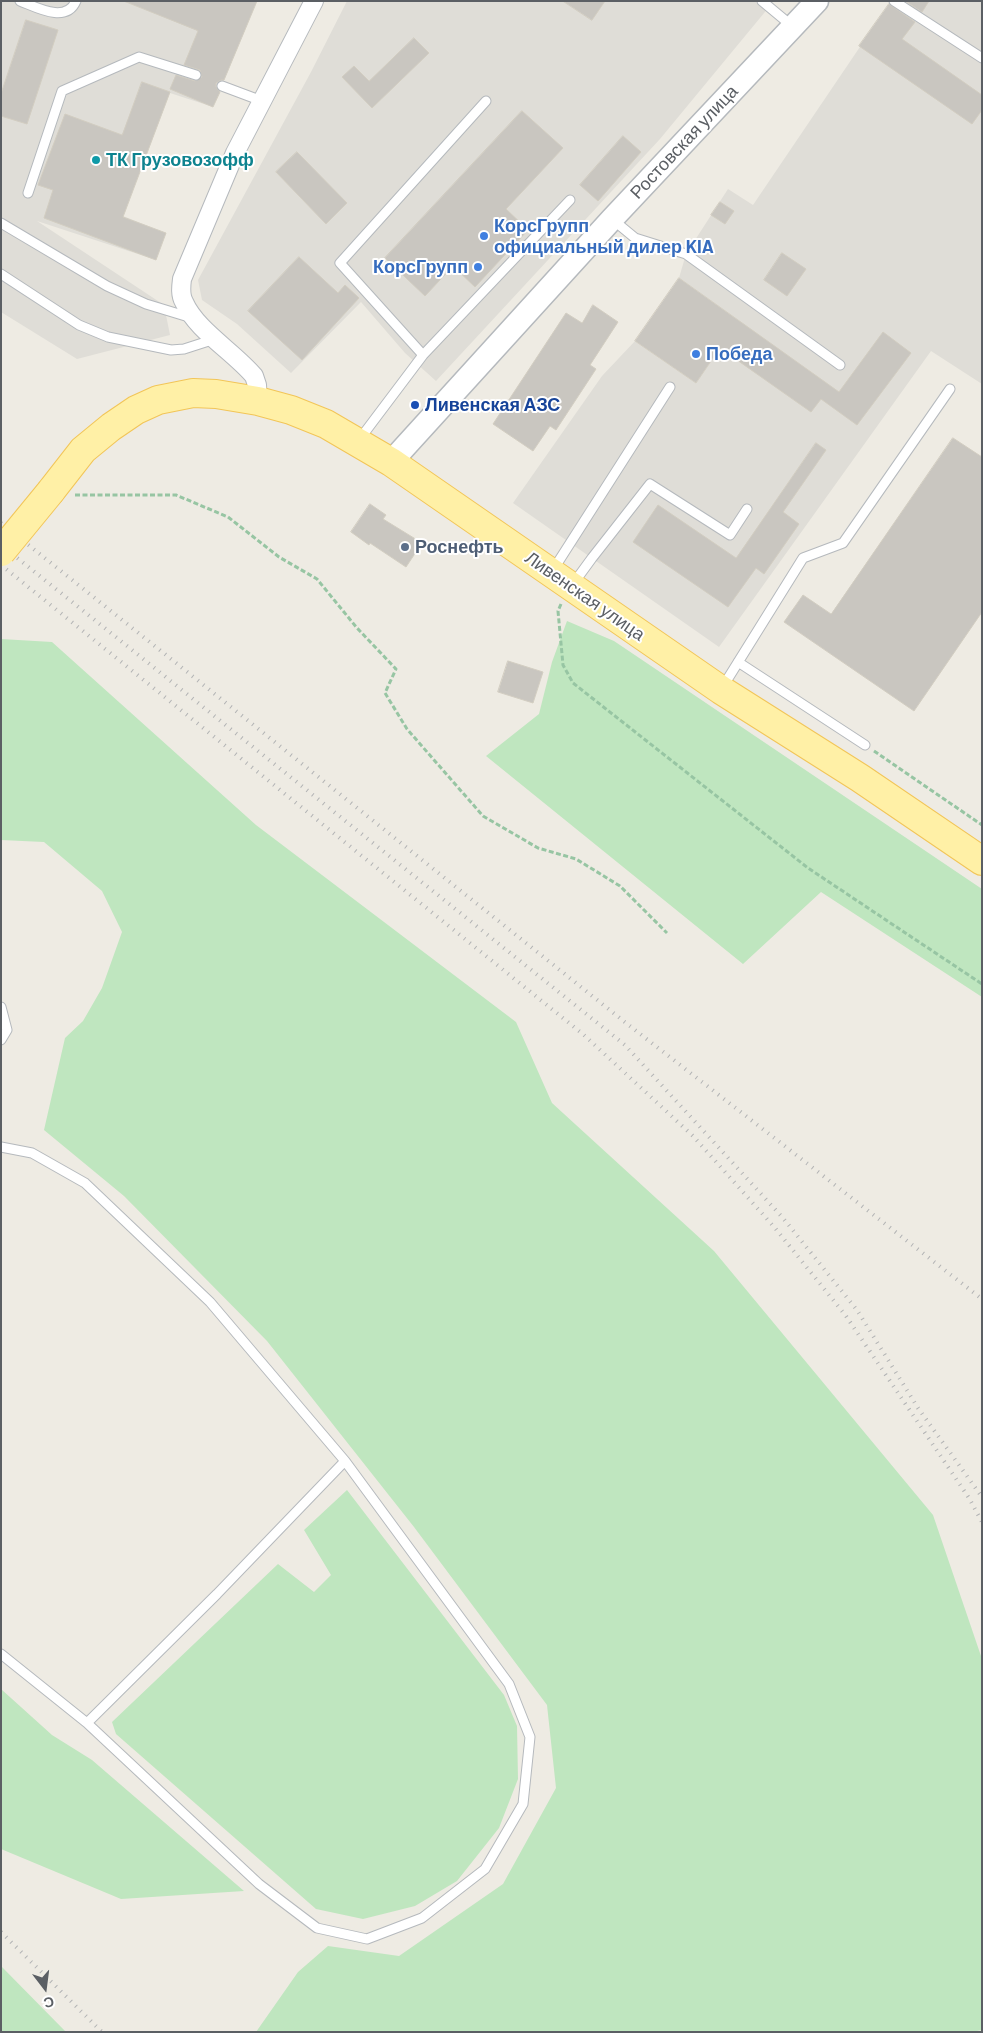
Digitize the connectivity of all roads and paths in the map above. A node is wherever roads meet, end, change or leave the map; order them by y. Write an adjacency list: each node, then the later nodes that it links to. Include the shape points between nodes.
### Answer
1 (20, 1): 2 (lane, via 55,14 65,12)
2 (76, 1)
3 (314, 1): 11 (street)
4 (762, 1): 7 (lane)
5 (817, 1): 7 (street, Ростовская улица)
6 (894, 1): 8 (lane)
7 (792, 27): 15 (street, Ростовская улица)
8 (982, 58)
9 (196, 75): 13 (lane, via 139,57 62,91)
10 (222, 86): 11 (lane)
11 (262, 101): 18 (street, via 235,153 182,279 184,303)
12 (486, 101): 20 (lane, via 340,263)
13 (28, 193)
14 (570, 200): 20 (lane)
15 (612, 219): 21 (lane, via 635,238 686,254); 26 (street, Ростовская улица)
16 (1, 223): 18 (lane, via 107,286 146,304)
17 (1, 274): 19 (lane, via 79,326 108,337 171,350 190,348)
18 (194, 319): 19 (street)
19 (215, 338): 24 (street, via 254,376)
20 (423, 355): 25 (lane)
21 (840, 365)
22 (670, 387): 30 (lane)
23 (950, 389): 31 (lane, via 842,543 803,558)
24 (258, 401): 25 (main road, Ливенская улица, via 326,424); 27 (main road, Ливенская улица, via 193,393 158,400 136,410 83,450)
25 (357, 442): 26 (main road, Ливенская улица)
26 (391, 462): 30 (main road, Ливенская улица)
27 (51, 491): 29 (main road, Ливенская улица, bridge); 36 (path, via 79,496 176,495 228,517 279,557 317,579 396,669 385,693 407,729 483,816 538,848 576,859 620,886)
28 (747, 509): 30 (lane, via 730,535 650,484 592,558)
29 (1, 552)
30 (562, 580): 32 (main road, Ливенская улица); 37 (path, via 558,611 563,665 573,683 808,868)
31 (738, 662): 32 (lane); 33 (lane)
32 (721, 690): 35 (main road, Ливенская улица)
33 (865, 745): 34 (path)
34 (982, 825)
35 (982, 861)
36 (666, 933)
37 (982, 984)
38 (1, 1007): 39 (lane, via 7,1030)
39 (1, 1040)
40 (1, 1147): 41 (lane, via 32,1153 85,1183 210,1302)
41 (345, 1461): 43 (lane); 43 (lane, via 510,1684 530,1737 523,1804 485,1869 422,1918 367,1939 318,1928 259,1884)
42 (1, 1654): 43 (lane)
43 (87, 1723)

